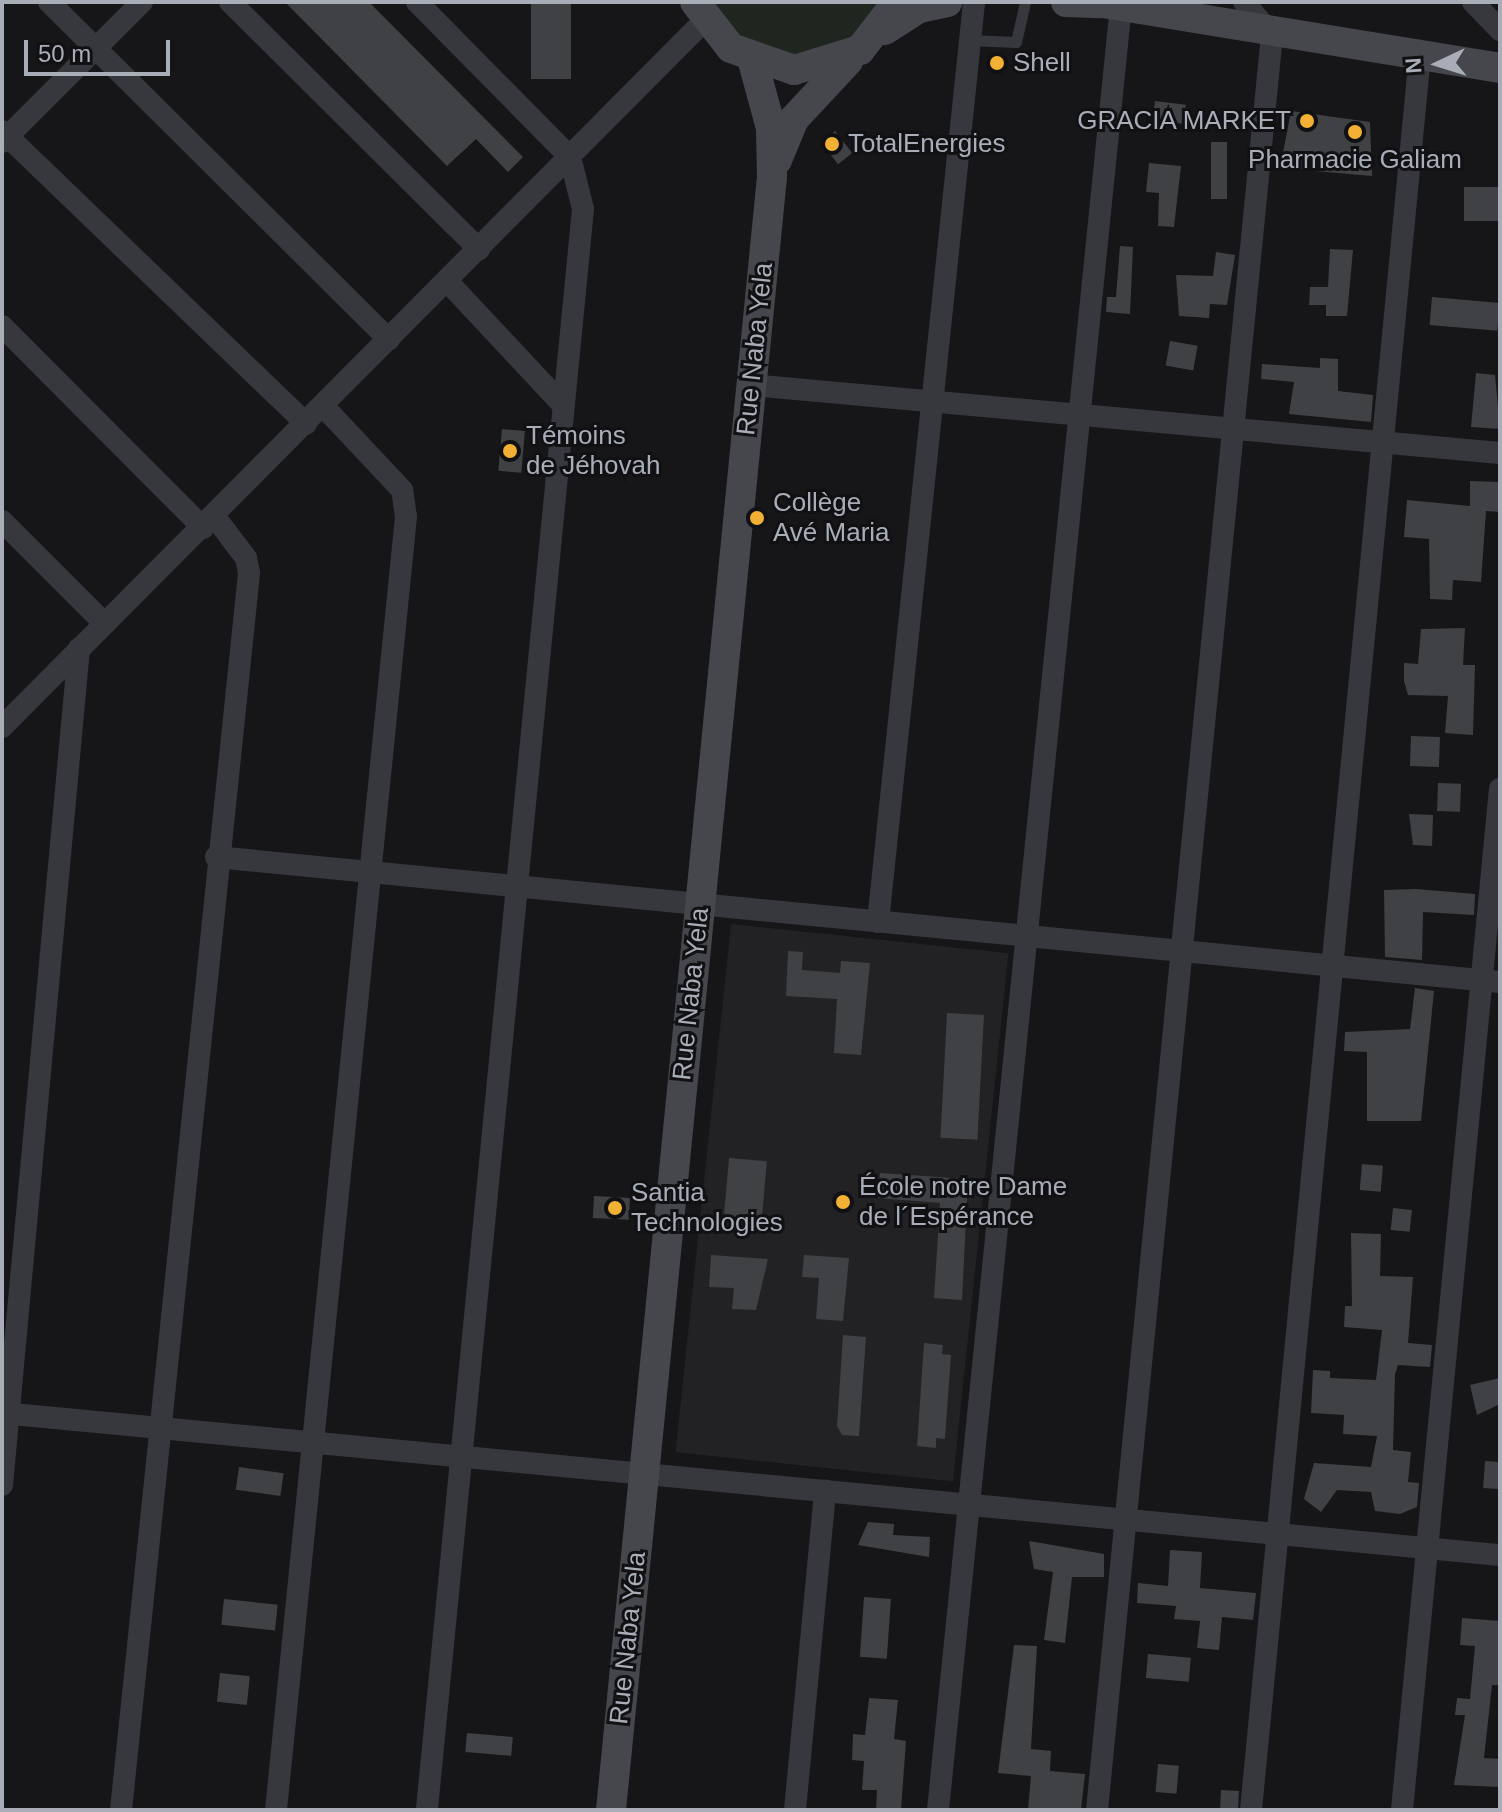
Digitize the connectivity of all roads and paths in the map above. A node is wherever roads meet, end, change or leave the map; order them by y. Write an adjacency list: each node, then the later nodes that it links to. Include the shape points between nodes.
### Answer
1 (49, 2): 18 (street)
2 (142, 2): 18 (street)
3 (230, 2): 25 (street)
4 (417, 2): 23 (street)
5 (897, 2): 17 (street)
6 (947, 2): 17 (street, via 919,8)
7 (974, 2): 16 (street)
8 (1025, 2): 16 (lane, via 1016,42)
9 (1066, 2): 12 (street)
10 (1244, 2): 15 (street)
11 (1473, 2): 14 (street)
12 (1106, 4): 15 (street); 33 (street)
13 (700, 11): 20 (street); 23 (street)
14 (1500, 30)
15 (1272, 35): 19 (street); 35 (street)
16 (969, 40): 30 (street)
17 (867, 44): 20 (street, via 808,70); 24 (street, via 794,119)
18 (96, 48): 22 (street); 28 (street)
19 (1420, 56): 21 (street); 36 (street)
20 (753, 62): 24 (street, via 771,128)
21 (1500, 68)
22 (4, 136): 34 (street)
23 (570, 157): 25 (street); 31 (street, via 583,209 574,344)
24 (772, 177): 29 (street, Rue Naba Yela)
25 (479, 249): 26 (street)
26 (447, 281): 28 (street); 31 (street)
27 (2, 326): 39 (street)
28 (389, 340): 32 (street)
29 (751, 385): 30 (street); 47 (street, Rue Naba Yela)
30 (930, 401): 33 (street); 48 (street)
31 (561, 403): 46 (street)
32 (325, 408): 34 (street); 45 (street, via 406,502)
33 (1076, 414): 35 (street); 49 (street)
34 (306, 424): 39 (street)
35 (1232, 428): 36 (street); 50 (street)
36 (1383, 443): 37 (street); 51 (street)
37 (1500, 453)
38 (2, 521): 40 (street)
39 (209, 522): 40 (street); 44 (street, via 246,558 249,573)
40 (104, 623): 41 (street)
41 (79, 649): 42 (street); 53 (street)
42 (4, 720)
43 (1500, 789): 52 (street)
44 (216, 857): 45 (street); 54 (street)
45 (368, 872): 46 (street); 55 (street)
46 (517, 887): 47 (street); 56 (street)
47 (700, 905): 48 (street); 57 (street, Rue Naba Yela)
48 (878, 922): 49 (street)
49 (1025, 936): 50 (street); 60 (street)
50 (1181, 952): 51 (street); 61 (street)
51 (1332, 965): 52 (street); 62 (street)
52 (1490, 981): 63 (street)
53 (6, 1413): 54 (street); 58 (street)
54 (160, 1428): 55 (street); 65 (street)
55 (312, 1442): 56 (street); 66 (street)
56 (462, 1456): 57 (street); 67 (street)
57 (644, 1474): 59 (street); 68 (street, Rue Naba Yela)
58 (2, 1485)
59 (825, 1490): 60 (street); 69 (street)
60 (968, 1504): 61 (street); 70 (street)
61 (1125, 1519): 62 (street); 71 (street)
62 (1274, 1534): 63 (street); 72 (street)
63 (1429, 1549): 64 (street); 73 (street)
64 (1500, 1555)
65 (121, 1810)
66 (276, 1810)
67 (427, 1810)
68 (611, 1810)
69 (795, 1810)
70 (938, 1810)
71 (1097, 1810)
72 (1251, 1810)
73 (1402, 1810)

